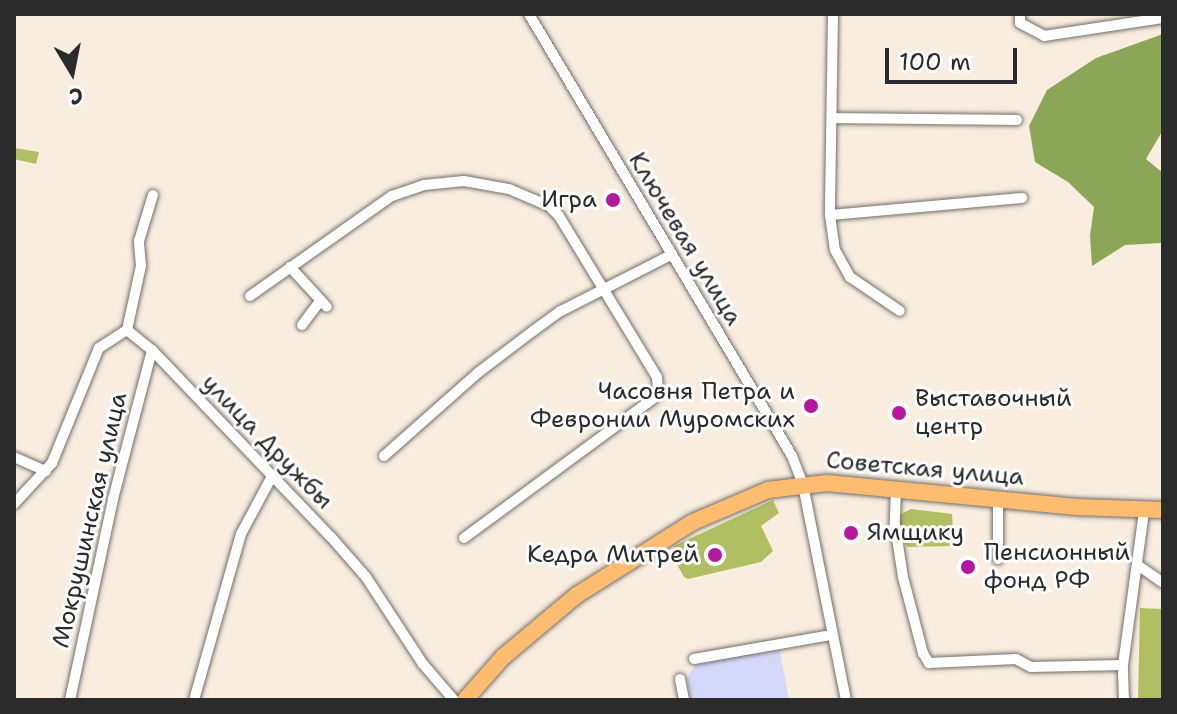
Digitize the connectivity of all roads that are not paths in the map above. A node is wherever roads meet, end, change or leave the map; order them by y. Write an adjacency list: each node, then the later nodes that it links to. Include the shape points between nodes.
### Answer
1 (529, 14): 10 (street, Ключевая улица)
2 (833, 14): 5 (street)
3 (1020, 14): 4 (street, via 1020,23 1044,36)
4 (1163, 18)
5 (832, 118): 6 (street); 9 (street)
6 (1017, 120)
7 (153, 195): 16 (street, via 139,241 141,266)
8 (1022, 198): 9 (street)
9 (830, 215): 14 (street, via 835,250 850,277)
10 (671, 255): 12 (street); 22 (street, Ключевая улица, via 792,456)
11 (290, 267): 12 (street, via 392,196 424,185 464,181 509,189 549,206); 13 (street); 15 (street, via 324,304)
12 (602, 291): 18 (street, via 533,331); 28 (street, via 659,384 654,398)
13 (250, 296)
14 (900, 311)
15 (302, 325)
16 (127, 330): 17 (street, улица Дружбы); 20 (street, via 99,348)
17 (152, 350): 21 (street, улица Дружбы); 36 (street, Мокрушинская улица)
18 (384, 456)
19 (14, 457): 20 (street)
20 (46, 471): 25 (street)
21 (271, 478): 37 (street, via 241,534); 38 (street, улица Дружбы, via 366,577 423,664)
22 (803, 485): 23 (main road, Советская улица); 32 (street, Ключевая улица); 39 (main road, Советская улица, via 768,490 693,522 590,587 503,657)
23 (896, 487): 24 (main road, Советская улица); 34 (street, via 903,577 929,663 1016,659 1031,667)
24 (998, 499): 27 (main road, Советская улица); 29 (street)
25 (14, 504)
26 (1163, 510): 27 (main road, Советская улица)
27 (1144, 511): 30 (street)
28 (464, 538)
29 (998, 559)
30 (1139, 566): 31 (street); 34 (street)
31 (1163, 583)
32 (832, 635): 33 (street); 41 (street, Ключевая улица)
33 (694, 659)
34 (1123, 665): 42 (street)
35 (680, 679): 40 (street)
36 (70, 700)
37 (194, 700)
38 (454, 700)
39 (465, 700)
40 (684, 700)
41 (846, 700)
42 (1124, 700)

